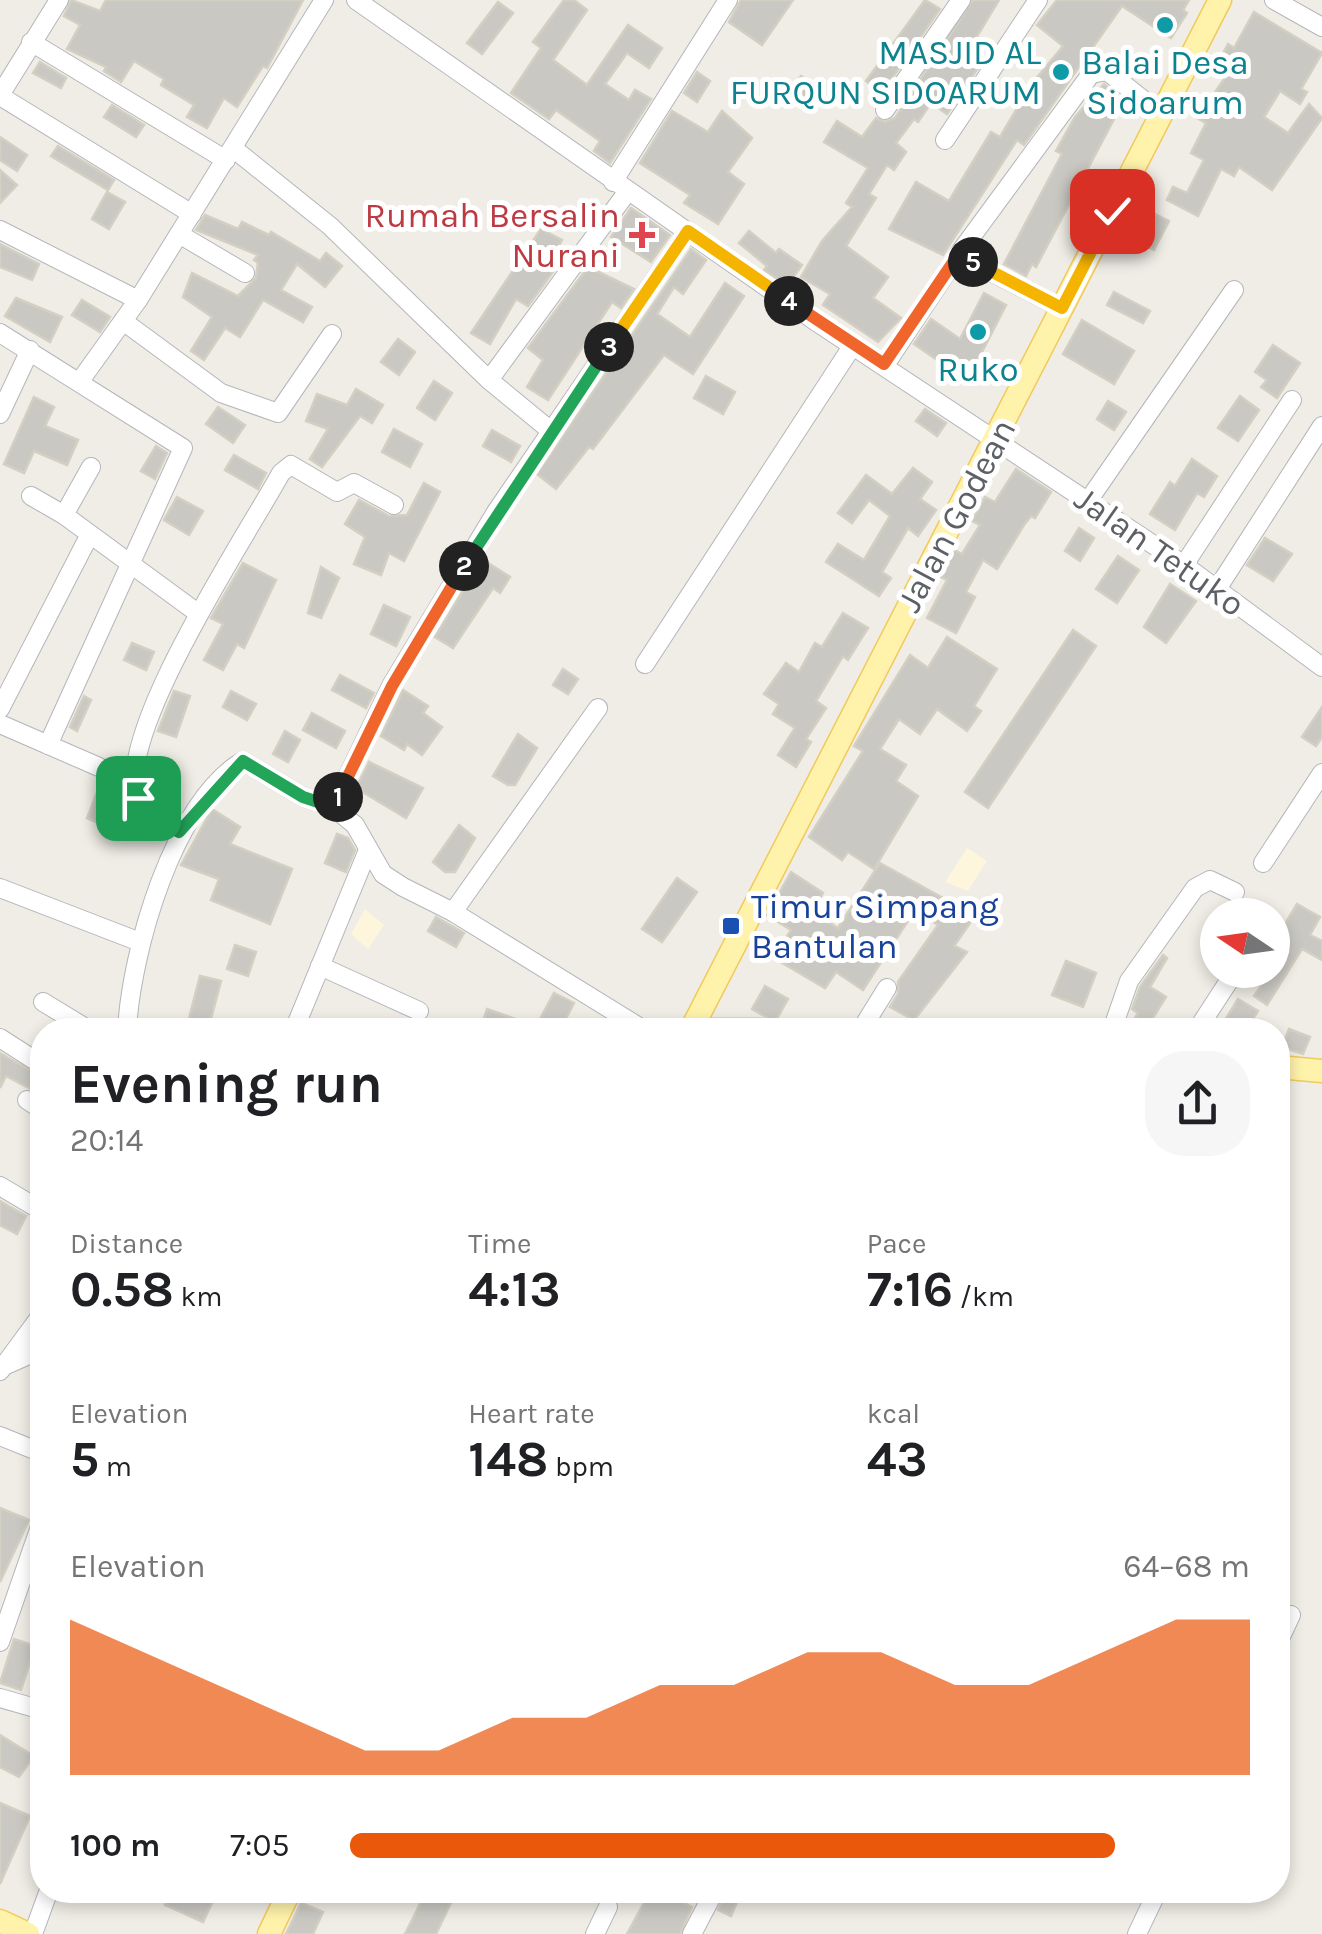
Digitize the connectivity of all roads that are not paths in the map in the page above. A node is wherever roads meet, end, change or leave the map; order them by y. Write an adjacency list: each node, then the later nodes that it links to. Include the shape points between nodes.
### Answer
1 (59, 0): 10 (street)
2 (324, 0): 15 (street)
3 (357, 0): 16 (street, Jalan Tetuko)
4 (728, 0): 16 (street)
5 (962, 0): 12 (street)
6 (1038, 0): 14 (street)
7 (1220, 0): 13 (main road, Jalan Godean)
8 (1274, 0): 9 (street)
9 (1322, 27)
10 (31, 42): 11 (street); 15 (street)
11 (0, 95): 17 (street)
12 (885, 110)
13 (1161, 114): 21 (street, via 1107,71 1091,74); 25 (main road, Jalan Godean)
14 (945, 140)
15 (230, 154): 17 (street); 32 (street, via 330,226)
16 (620, 186): 19 (street, Jalan Tetuko); 32 (street)
17 (192, 214): 20 (street)
18 (0, 230): 24 (street)
19 (688, 231): 29 (street, Jalan Tetuko); 37 (street)
20 (179, 234): 22 (street); 24 (street)
21 (958, 255): 25 (street); 31 (street)
22 (245, 274)
23 (1234, 290): 41 (street)
24 (138, 300): 26 (street)
25 (1062, 308): 38 (main road, Jalan Godean)
26 (122, 321): 28 (street, via 221,393 278,414); 33 (street)
27 (0, 334): 30 (street)
28 (332, 334)
29 (853, 345): 31 (street, Jalan Tetuko); 49 (street)
30 (30, 350): 33 (street); 35 (street)
31 (884, 364): 38 (street, Jalan Tetuko)
32 (489, 380): 37 (street)
33 (80, 381): 45 (street, via 184,448)
34 (1292, 400): 46 (street)
35 (1, 410)
36 (1322, 426): 47 (street)
37 (552, 432): 57 (street, via 392,686)
38 (996, 440): 41 (street, Jalan Tetuko); 74 (main road, Jalan Godean)
39 (91, 467): 43 (street)
40 (31, 496): 43 (street)
41 (1088, 501): 46 (street, Jalan Tetuko)
42 (394, 505): 48 (street, via 354,483 338,492 287,465)
43 (64, 515): 44 (street)
44 (89, 536): 45 (street); 52 (street)
45 (133, 564): 48 (street); 54 (street)
46 (1184, 565): 47 (street, Jalan Tetuko)
47 (1217, 589): 50 (street, Jalan Tetuko)
48 (198, 614): 58 (street, via 156,697 133,776 150,816)
49 (645, 664)
50 (1322, 667)
51 (598, 708): 63 (street)
52 (0, 709)
53 (0, 724): 54 (street)
54 (48, 745): 55 (street)
55 (99, 767)
56 (1322, 772): 60 (street)
57 (333, 807): 58 (street, via 243,761); 59 (street, via 355,826)
58 (179, 832): 64 (street)
59 (368, 850): 63 (street, via 383,874); 65 (street)
60 (1262, 863)
61 (0, 888): 64 (street)
62 (1235, 892): 76 (street, via 1210,880 1195,888 1129,981)
63 (454, 912): 73 (street)
64 (140, 942): 71 (street)
65 (320, 966): 69 (street); 72 (street)
66 (887, 988): 75 (street)
67 (1224, 988): 77 (street)
68 (44, 1002): 70 (street)
69 (419, 1012)
70 (70, 1018)
71 (129, 1018)
72 (299, 1018)
73 (625, 1018)
74 (697, 1018)
75 (868, 1018)
76 (1116, 1018)
77 (1205, 1018)
78 (0, 1038): 79 (street)
79 (30, 1057)
80 (1290, 1069): 81 (main road)
81 (1322, 1072)
82 (0, 1186): 83 (street)
83 (30, 1204)
84 (30, 1329): 86 (street)
85 (30, 1354): 86 (street)
86 (0, 1368)
87 (0, 1436): 88 (street)
88 (30, 1449)
89 (30, 1571): 90 (street)
90 (0, 1642)
91 (0, 1698): 92 (street)
92 (30, 1707)
93 (43, 1903): 99 (street)
94 (284, 1903): 100 (main road)
95 (708, 1903): 102 (street)
96 (1152, 1903): 103 (street)
97 (608, 1907): 101 (street)
98 (0, 1922): 99 (main road)
99 (30, 1934)
100 (269, 1934)
101 (595, 1934)
102 (692, 1934)
103 (1137, 1934)

